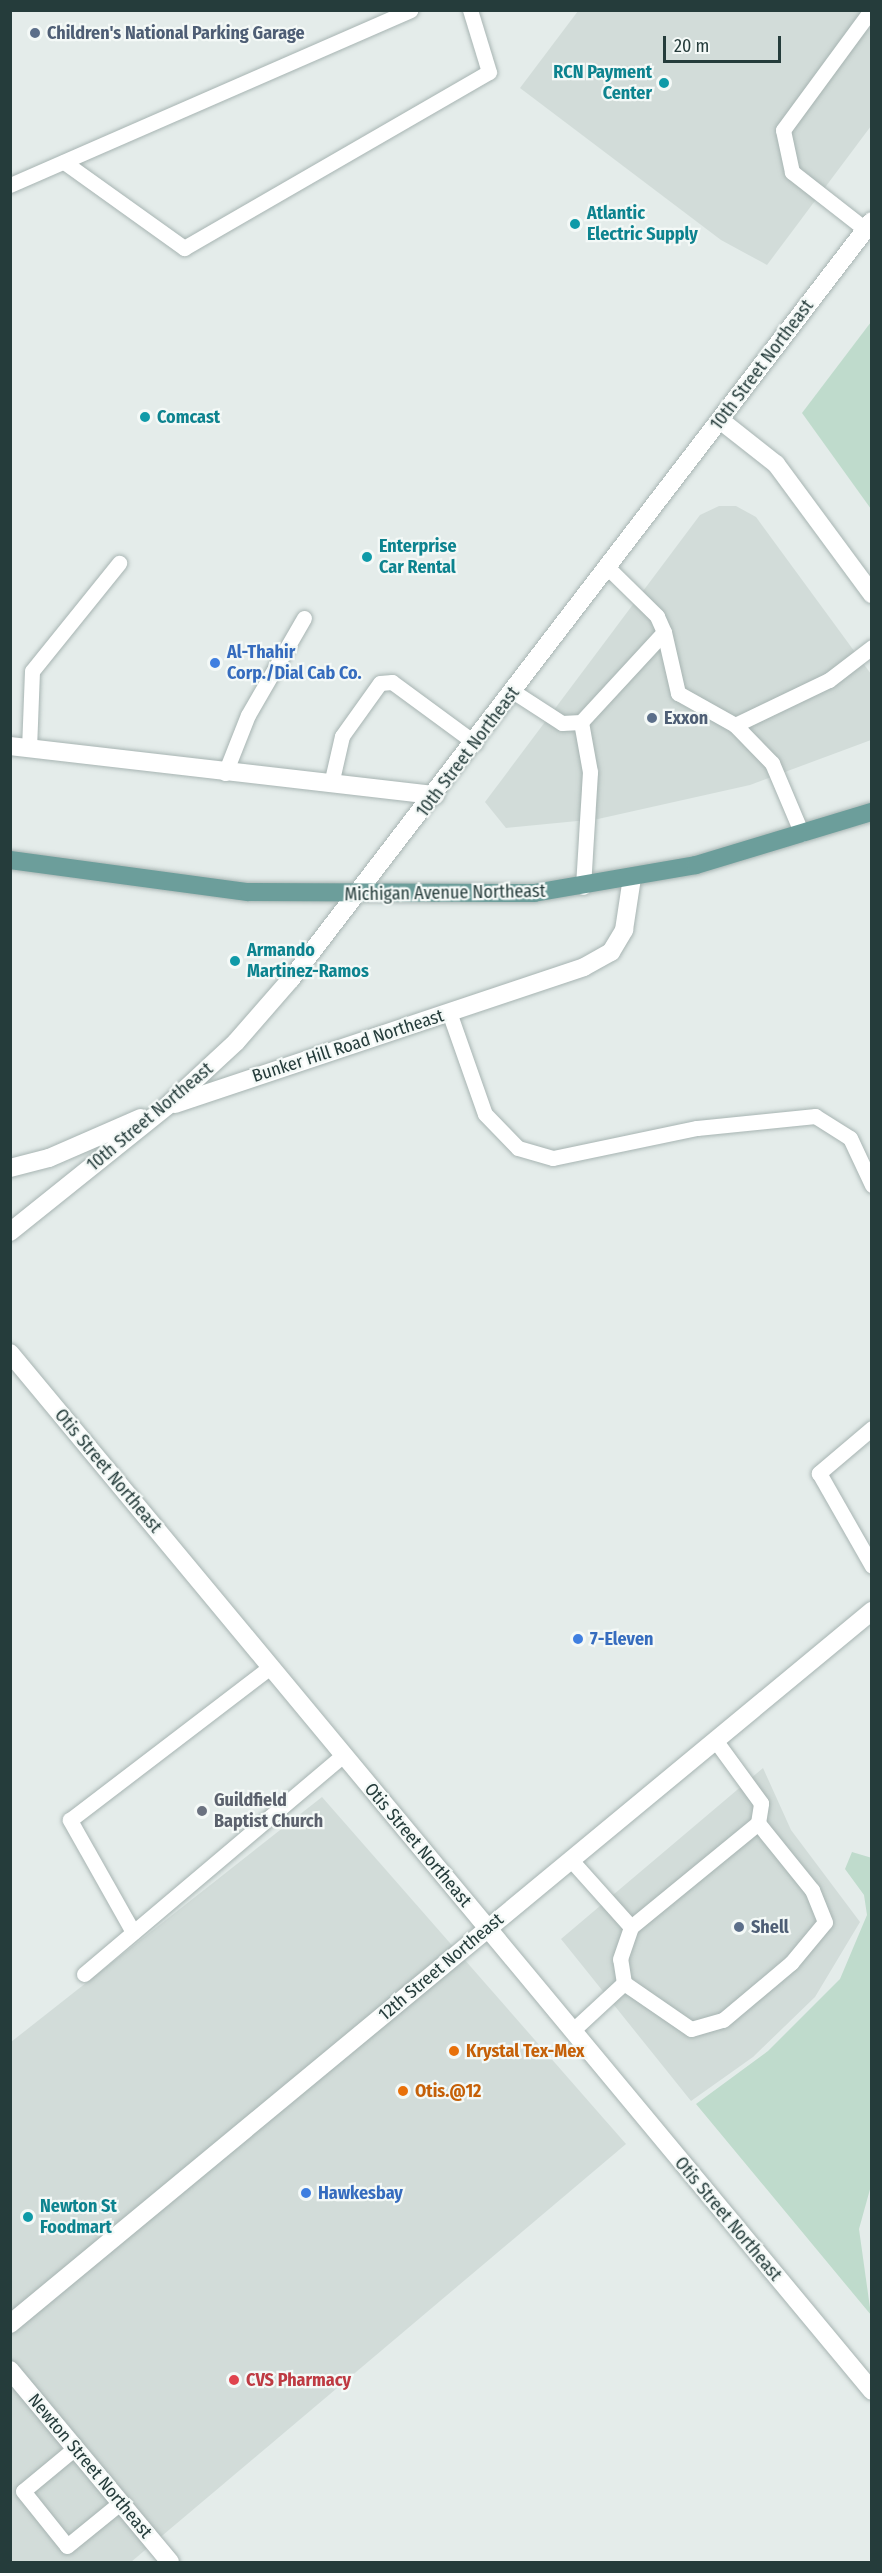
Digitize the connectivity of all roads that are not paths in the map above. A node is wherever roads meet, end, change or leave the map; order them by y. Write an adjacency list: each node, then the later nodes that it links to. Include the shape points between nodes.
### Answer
1 (410, 10): 4 (lane)
2 (470, 10): 4 (lane, via 489,72 184,248)
3 (872, 10): 6 (lane, via 783,130 792,172)
4 (64, 162): 5 (lane)
5 (10, 185)
6 (868, 225): 7 (street, 10th Street Northeast)
7 (720, 420): 9 (street, 10th Street Northeast); 10 (street, via 776,464)
8 (119, 562): 19 (lane, via 32,671)
9 (608, 568): 12 (lane, via 657,616); 14 (street, 10th Street Northeast)
10 (872, 594)
11 (304, 618): 20 (lane, via 248,715)
12 (664, 633): 15 (lane); 16 (lane, via 678,693)
13 (872, 647): 16 (lane, via 829,680)
14 (513, 692): 15 (lane, via 562,723); 17 (street, 10th Street Northeast)
15 (581, 722): 27 (lane, via 590,772)
16 (735, 725): 24 (lane, via 772,763)
17 (476, 743): 21 (lane, via 392,682 380,682 342,736); 22 (street, 10th Street Northeast)
18 (10, 747): 19 (street)
19 (29, 749): 20 (street)
20 (225, 773): 21 (street)
21 (331, 784): 22 (street)
22 (435, 795): 28 (street, 10th Street Northeast)
23 (872, 812): 24 (main road, Michigan Avenue Northeast)
24 (802, 834): 26 (main road, Michigan Avenue Northeast)
25 (10, 860): 28 (main road, Michigan Avenue Northeast, via 249,892)
26 (632, 878): 27 (main road, Michigan Avenue Northeast); 29 (street, Bunker Hill Road Northeast, via 627,921 611,952 584,968)
27 (583, 887): 28 (main road, Michigan Avenue Northeast, via 493,895)
28 (357, 895): 30 (street, 10th Street Northeast, via 258,1018)
29 (449, 1012): 30 (street, Bunker Hill Road Northeast); 32 (lane, via 485,1114 518,1148 553,1158 697,1128 814,1116 850,1138)
30 (167, 1107): 31 (street, Bunker Hill Road Northeast, via 49,1158); 33 (street, 10th Street Northeast)
31 (10, 1168)
32 (872, 1185)
33 (10, 1232)
34 (10, 1353): 38 (street, Otis Street Northeast)
35 (872, 1428): 36 (lane, via 819,1473)
36 (872, 1566)
37 (872, 1611): 39 (street, 12th Street Northeast)
38 (270, 1667): 40 (street, Otis Street Northeast); 45 (lane, via 70,1820)
39 (715, 1740): 41 (lane, via 761,1803); 42 (street, 12th Street Northeast)
40 (343, 1755): 44 (street, Otis Street Northeast); 45 (lane)
41 (758, 1823): 43 (lane); 47 (lane, via 812,1890 825,1922 791,1963 723,2020 691,2029)
42 (571, 1860): 43 (lane); 44 (street, 12th Street Northeast)
43 (631, 1927): 47 (lane, via 620,1959)
44 (488, 1928): 48 (street, Otis Street Northeast); 49 (street, 12th Street Northeast)
45 (133, 1932): 46 (lane)
46 (84, 1974)
47 (624, 1983): 48 (lane)
48 (572, 2031): 51 (street, Otis Street Northeast)
49 (10, 2324)
50 (10, 2370): 52 (street, Newton Street Northeast)
51 (872, 2391)
52 (75, 2448): 53 (street, Newton Street Northeast); 53 (lane, via 23,2491 67,2546)
53 (120, 2503): 54 (street, Newton Street Northeast)
54 (170, 2562)

